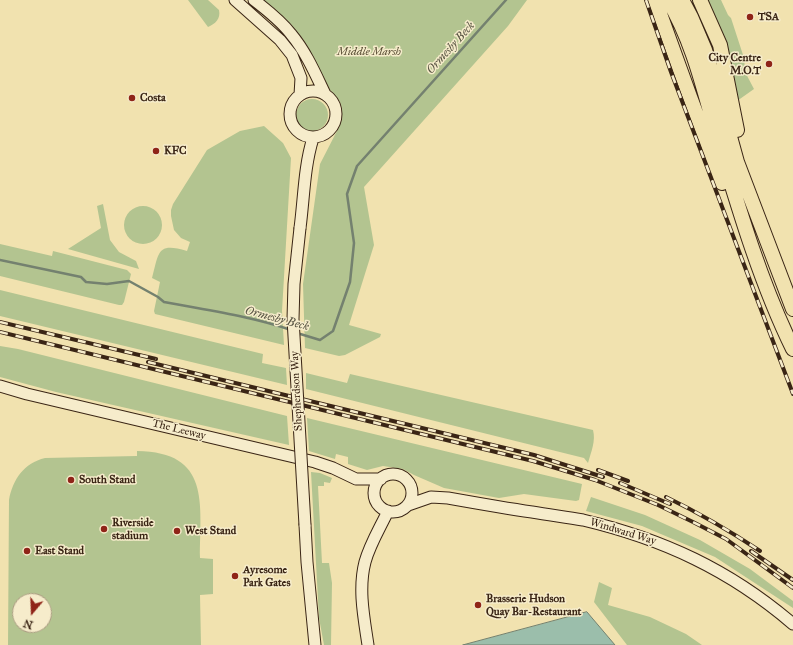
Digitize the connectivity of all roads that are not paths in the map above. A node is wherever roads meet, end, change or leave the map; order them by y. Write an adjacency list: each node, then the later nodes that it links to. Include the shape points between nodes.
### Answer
1 (235, 0): 8 (street, via 275,35 292,55 301,78)
2 (254, 0): 7 (street, via 291,33 314,68)
3 (656, 0): 11 (highway, via 736,221)
4 (668, 0): 11 (highway, via 691,46 724,160)
5 (682, 0): 10 (highway, via 705,50 737,162)
6 (700, 0): 10 (highway, via 720,45 738,138)
7 (326, 94): 8 (street, via 307,91); 9 (street, via 337,110 336,120 327,133)
8 (300, 95): 9 (street, via 291,107 290,120 301,134)
9 (314, 138): 23 (street, Shepherdson Way, bridge, via 309,150 306,171 294,284 294,319 304,525)
10 (760, 222): 12 (highway)
11 (761, 271): 13 (highway)
12 (793, 309)
13 (793, 349)
14 (0, 386): 16 (street, The Leeway, via 315,462)
15 (381, 478): 16 (street, The Leeway); 17 (street, via 398,474); 19 (street, via 374,491)
16 (356, 479): 19 (street, The Leeway)
17 (410, 484): 18 (street, Windward Way); 20 (street, via 412,494)
18 (431, 496): 20 (street); 22 (street, Windward Way, via 581,520 644,537 724,574 771,604)
19 (375, 498): 21 (street, via 382,508)
20 (408, 505): 21 (street, via 399,511)
21 (388, 511): 24 (street, via 368,555 363,580 362,597)
22 (793, 624)
23 (315, 645)
24 (368, 645)

